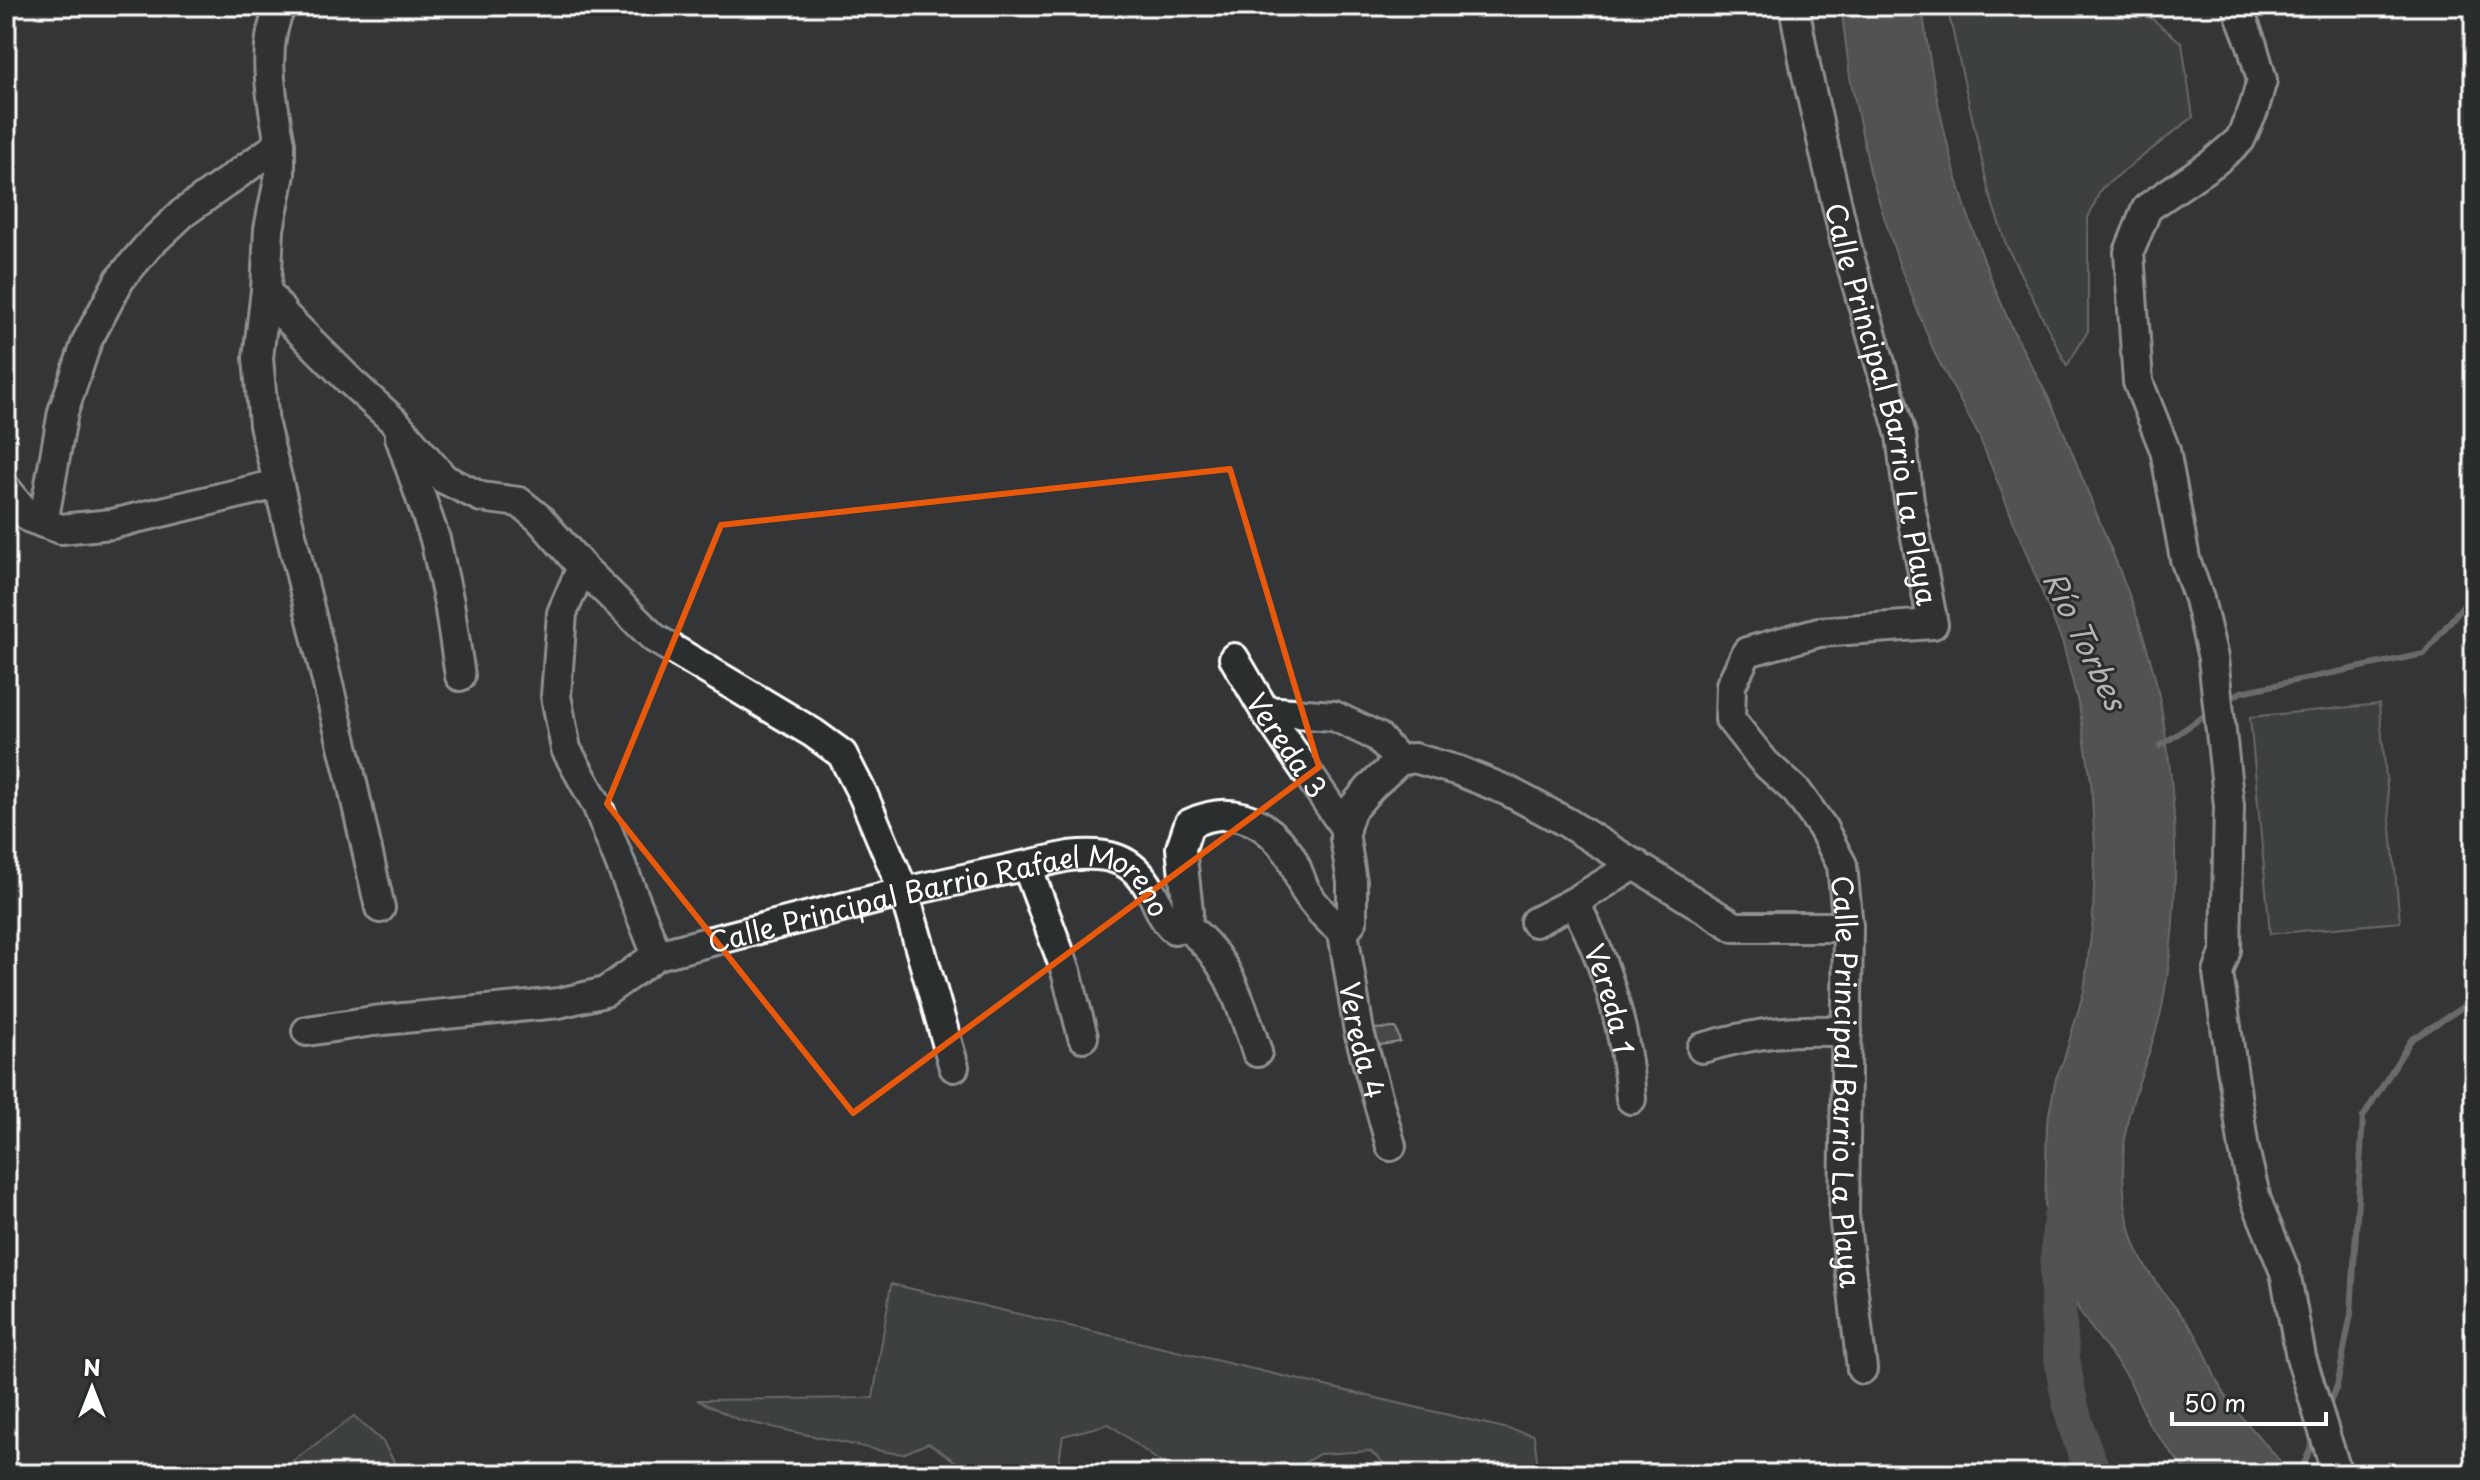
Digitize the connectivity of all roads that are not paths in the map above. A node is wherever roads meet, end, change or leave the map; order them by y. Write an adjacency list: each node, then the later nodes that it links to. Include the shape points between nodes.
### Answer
1 (281, 6): 4 (street, via 273,22 269,78)
2 (1794, 6): 23 (street, Calle Principal Barrio La Playa, via 1848,253 1901,435 1933,624 1819,632 1747,652 1731,685 1730,719 1822,827 1842,865)
3 (2237, 6): 35 (street, via 2262,80 2253,111 2240,140 2147,208 2129,252 2133,330 2138,382 2165,450 2185,559 2213,658 2229,806 2226,950 2218,973 2244,1149 2256,1200 2285,1272 2301,1357)
4 (280, 144): 5 (street); 9 (street, via 183,213 120,279 87,341 63,412)
5 (266, 290): 6 (street, via 286,317); 7 (street, via 258,358 264,425)
6 (395, 422): 10 (street, via 444,479 481,497 519,502); 12 (street, via 435,539)
7 (278, 484): 9 (street, via 112,524 61,529); 20 (street)
8 (6, 489): 9 (street, via 30,518)
9 (43, 523)
10 (582, 567): 18 (street, via 654,638 842,754); 25 (street, via 562,613 556,696 566,749 597,805)
11 (1234, 658): 13 (street, Vereda 3)
12 (460, 676)
13 (1265, 711): 14 (street, via 1334,716 1378,737); 15 (street, Vereda 3)
14 (1399, 761): 15 (street, via 1351,810); 16 (street, via 1414,758 1508,791)
15 (1345, 828): 24 (street, via 1352,921)
16 (1636, 864): 19 (street); 23 (street, via 1735,927)
17 (1027, 866): 18 (street, Calle Principal Barrio Rafael Moreno); 22 (street, Calle Principal Barrio Rafael Moreno, via 1093,853 1116,857 1150,888 1165,922 1174,929); 28 (street, via 1066,971)
18 (904, 892): 25 (street, Calle Principal Barrio Rafael Moreno); 31 (street)
19 (1574, 902): 21 (street); 32 (street, Vereda 1, via 1619,1016)
20 (380, 908)
21 (1535, 922)
22 (1187, 927): 24 (street, Calle Principal Barrio Rafael Moreno, via 1181,848 1189,824 1210,814 1256,821 1288,852 1306,892); 30 (street, via 1206,942 1236,989)
23 (1848, 927): 27 (street, Calle Principal Barrio La Playa)
24 (1343, 932): 33 (street, Vereda 4, via 1359,1032)
25 (657, 955): 26 (street, Calle Principal Barrio Rafael Moreno, via 605,992 559,1003)
26 (307, 1031)
27 (1847, 1032): 29 (street, via 1773,1031); 34 (street, Calle Principal Barrio La Playa, via 1844,1215)
28 (1083, 1037)
29 (1702, 1048)
30 (1257, 1052)
31 (954, 1067)
32 (1631, 1099)
33 (1391, 1146)
34 (1862, 1369)
35 (2337, 1474)

